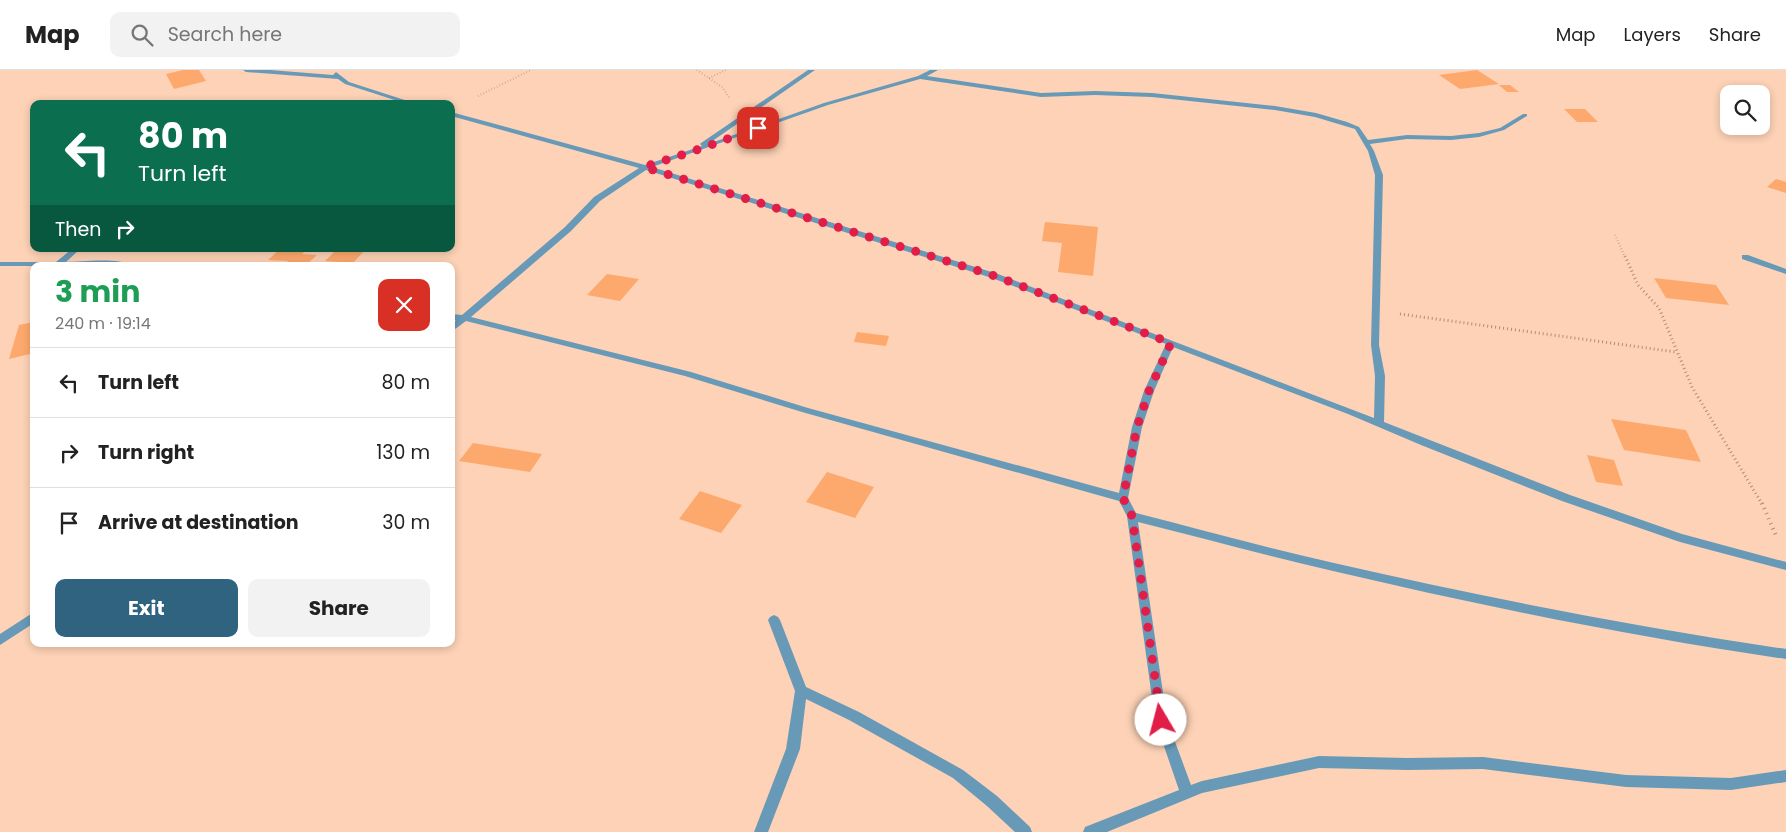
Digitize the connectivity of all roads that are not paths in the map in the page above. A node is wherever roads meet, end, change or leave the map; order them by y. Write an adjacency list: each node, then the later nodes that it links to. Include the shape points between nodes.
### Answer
1 (246, 70): 5 (street)
2 (331, 70): 5 (street)
3 (812, 70): 11 (street)
4 (936, 70): 6 (street)
5 (340, 77): 7 (street, via 347,83)
6 (920, 77): 10 (street, via 1041,95 1121,93 1275,108 1345,123 1357,128); 11 (street, via 826,104)
7 (401, 100)
8 (455, 115): 12 (street)
9 (1525, 116): 10 (street, via 1502,129 1479,135)
10 (1367, 142): 23 (street, via 1379,175 1375,345 1380,376)
11 (691, 152): 12 (street)
12 (644, 167): 20 (street, via 597,199 568,229); 22 (street, via 995,276)
13 (72, 252): 15 (street)
14 (1745, 257): 18 (street)
15 (60, 262)
16 (0, 264): 17 (street)
17 (30, 264)
18 (1786, 272)
19 (455, 317): 20 (street)
20 (465, 318): 21 (street); 24 (street, via 688,374 805,410)
21 (455, 325)
22 (1171, 343): 23 (street); 24 (street, via 1137,427)
23 (1379, 424): 26 (street, via 1566,498 1680,538)
24 (1123, 498): 25 (street)
25 (1132, 516): 30 (street, via 1332,567 1570,618); 33 (street, via 1161,720)
26 (1786, 566)
27 (30, 620): 29 (street)
28 (774, 620): 31 (street)
29 (0, 640)
30 (1786, 654)
31 (801, 690): 34 (street, via 793,749); 35 (street, via 958,774)
32 (1786, 776): 33 (street, via 1731,784 1626,781 1482,763 1319,762 1202,787)
33 (1188, 793): 36 (street)
34 (761, 832)
35 (1025, 832)
36 (1090, 832)

